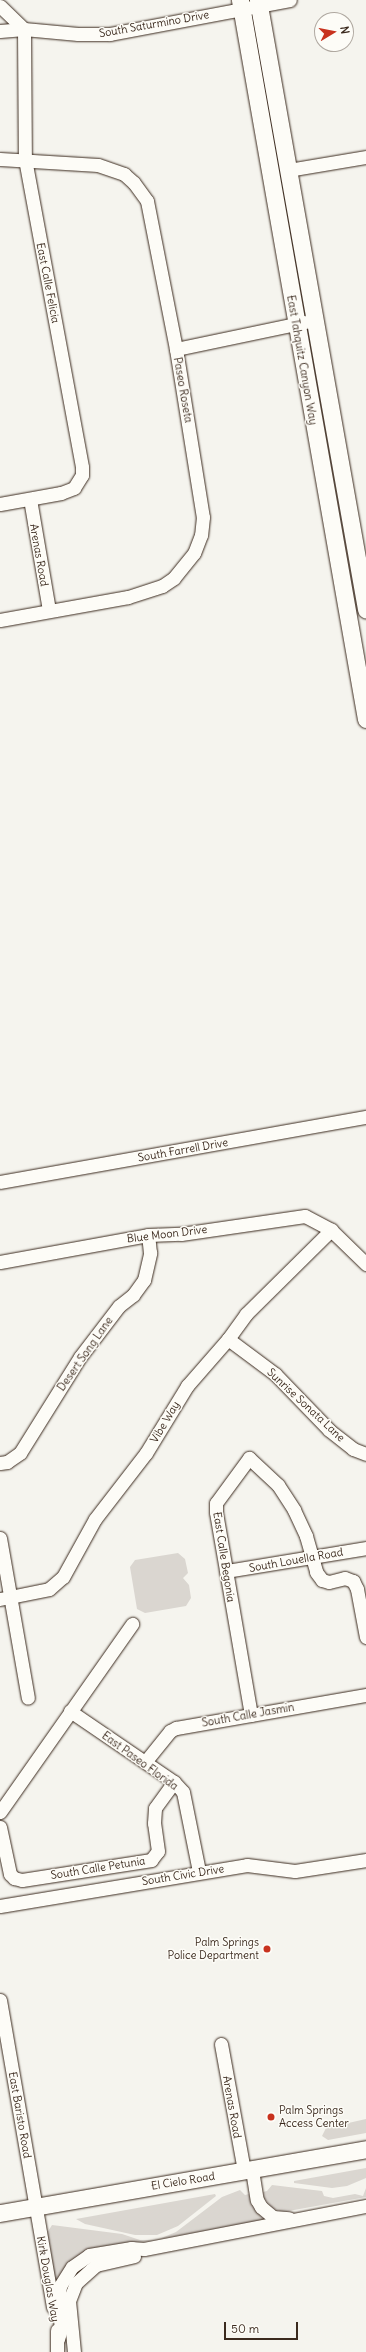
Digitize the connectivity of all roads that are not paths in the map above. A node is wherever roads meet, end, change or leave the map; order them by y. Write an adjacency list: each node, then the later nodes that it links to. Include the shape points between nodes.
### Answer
1 (290, 0): 2 (street, South Saturmino Drive)
2 (259, 3): 3 (street, South Saturmino Drive); 10 (main road, East Tahquitz Canyon Way)
3 (240, 4): 5 (street, South Saturmino Drive, via 110,34); 12 (main road, East Tahquitz Canyon Way)
4 (0, 6): 5 (street)
5 (24, 29): 6 (street, South Saturmino Drive); 9 (street, East Calle Felicia)
6 (0, 31)
7 (366, 157): 10 (street)
8 (0, 159): 9 (street, Paseo Roseta)
9 (25, 159): 13 (street, Paseo Roseta, via 98,165 114,170 134,183 144,195 151,213); 14 (street, East Calle Felicia, via 82,467 82,475 74,488)
10 (288, 170): 11 (main road, East Tahquitz Canyon Way)
11 (315, 320): 12 (street); 16 (main road, East Tahquitz Canyon Way)
12 (296, 323): 13 (street); 19 (main road, East Tahquitz Canyon Way)
13 (176, 349): 17 (street, Paseo Roseta, via 202,499 201,535 194,553 174,578 144,594)
14 (30, 499): 15 (street); 17 (street, Arenas Road)
15 (0, 504)
16 (366, 609)
17 (49, 610): 20 (street, Paseo Roseta)
18 (366, 614): 19 (street)
19 (348, 617): 21 (main road, East Tahquitz Canyon Way)
20 (0, 620)
21 (366, 719)
22 (366, 1117): 23 (street, South Farrell Drive)
23 (0, 1182)
24 (331, 1230): 25 (street, Blue Moon Drive, via 305,1216 181,1234); 27 (street, Blue Moon Drive); 28 (street, Vibe Way, via 246,1314)
25 (148, 1235): 26 (street, Blue Moon Drive); 30 (street, Desert Song Lane, via 150,1253 144,1280 133,1295 119,1306 80,1358 20,1452 7,1462)
26 (0, 1262)
27 (366, 1264)
28 (228, 1339): 29 (street, Sunrise Sonata Lane, via 275,1374 330,1430 353,1448); 35 (street, Vibe Way, via 187,1386 146,1453 95,1519 63,1577 49,1590)
29 (366, 1454)
30 (0, 1463)
31 (0, 1538): 35 (street)
32 (366, 1548): 33 (street, South Louella Road)
33 (312, 1557): 34 (street, South Louella Road); 34 (street, East Calle Begonia, via 297,1516 278,1485 249,1458 216,1502); 37 (street, via 316,1572 322,1580 329,1582 345,1578 353,1581 358,1589)
34 (226, 1572): 41 (street, East Calle Begonia)
35 (6, 1598): 39 (street)
36 (132, 1624): 40 (street)
37 (366, 1637)
38 (366, 1695): 41 (street, South Calle Jasmin)
39 (28, 1698)
40 (70, 1711): 42 (street, East Paseo Florida); 44 (street)
41 (251, 1715): 42 (street, South Calle Jasmin, via 170,1730)
42 (145, 1762): 43 (street, East Paseo Florida)
43 (174, 1782): 45 (street, South Calle Petunia, via 155,1808 154,1823 158,1851 150,1860 22,1880 10,1874); 47 (street, East Paseo Florida, via 186,1799)
44 (0, 1812)
45 (0, 1827)
46 (366, 1860): 47 (street, South Civic Drive, via 295,1871 248,1865)
47 (199, 1871): 48 (street, South Civic Drive)
48 (0, 1906)
49 (0, 2000): 53 (street, East Baristo Road)
50 (221, 2044): 52 (street, Arenas Road)
51 (366, 2149): 52 (main road, El Cielo Road)
52 (248, 2170): 53 (main road, El Cielo Road); 56 (street, Arenas Road, via 257,2200 266,2213 282,2218)
53 (36, 2206): 55 (main road, El Cielo Road); 58 (street, Kirk Douglas Way)
54 (366, 2206): 56 (street)
55 (0, 2213)
56 (306, 2217): 57 (street)
57 (144, 2249): 58 (street, via 131,2248 96,2254 72,2267 63,2278 58,2294 61,2329); 59 (street, via 133,2256 96,2265 76,2283 69,2301)
58 (58, 2345)
59 (74, 2352)

